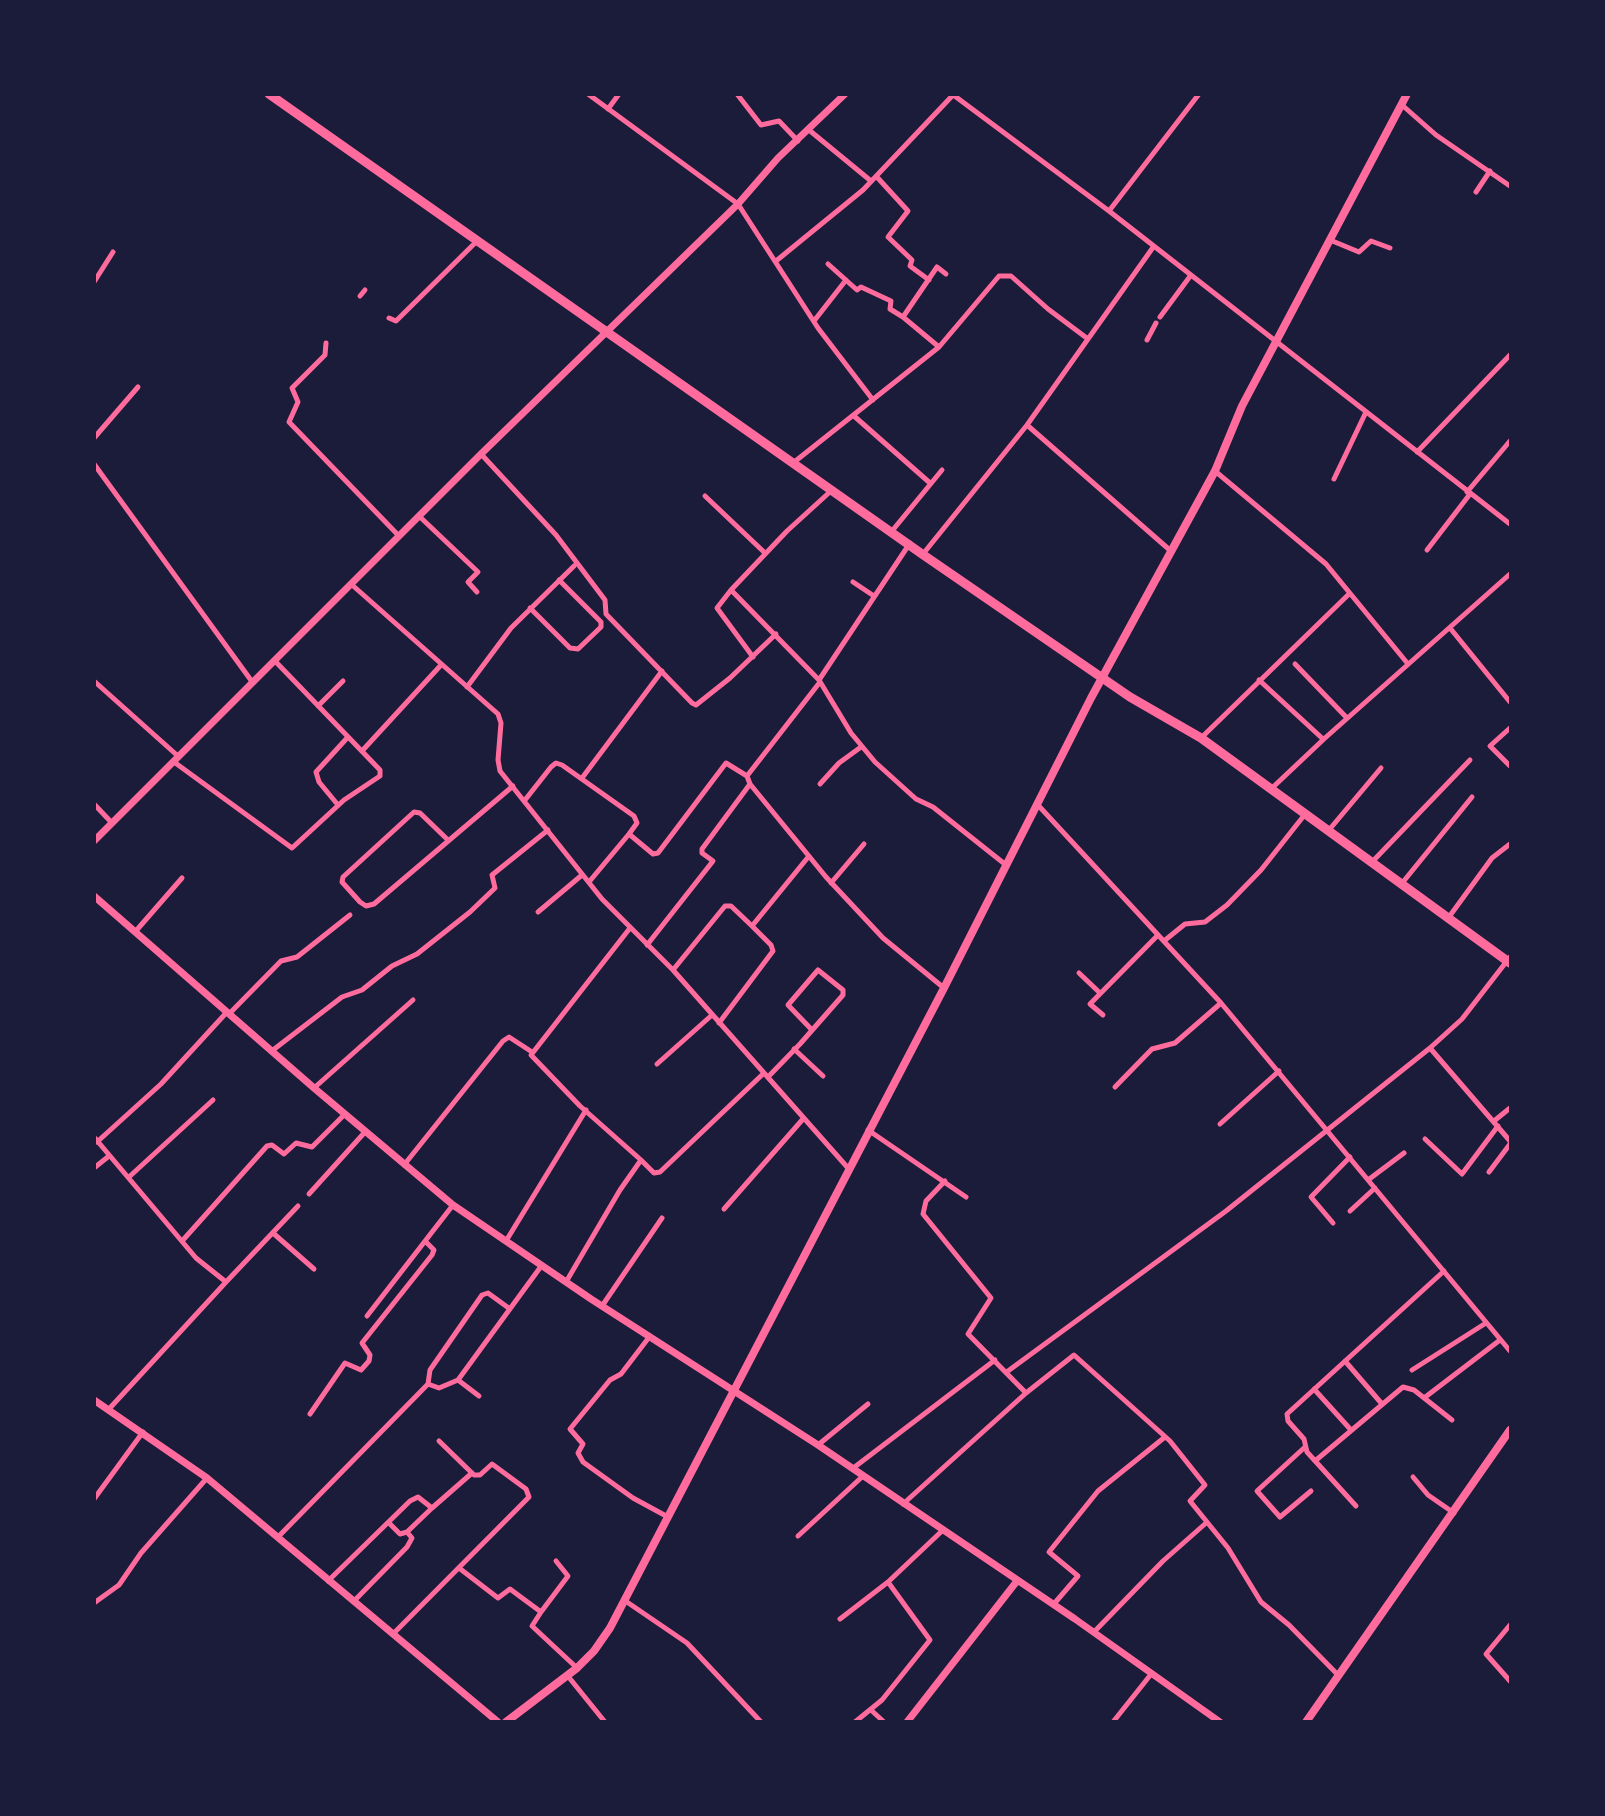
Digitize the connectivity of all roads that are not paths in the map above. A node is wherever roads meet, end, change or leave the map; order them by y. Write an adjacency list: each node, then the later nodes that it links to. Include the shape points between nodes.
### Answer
1 (269, 94): 22 (highway)
2 (588, 94): 12 (street)
3 (619, 94): 12 (street)
4 (737, 94): 14 (street, via 761,125 779,121)
5 (845, 94): 13 (street)
6 (966, 94): 10 (street)
7 (1199, 94): 20 (street)
8 (1407, 94): 11 (main road)
9 (953, 95): 10 (street); 16 (street)
10 (961, 101): 20 (street)
11 (1402, 105): 15 (street, via 1436,135); 21 (main road)
12 (608, 109): 19 (street)
13 (809, 130): 14 (street); 16 (street)
14 (798, 141): 19 (street)
15 (1490, 171): 17 (street); 18 (street)
16 (873, 179): 26 (street); 31 (street, via 908,211 887,237 911,259 910,266)
17 (1510, 186)
18 (1476, 192)
19 (738, 204): 26 (street); 38 (street)
20 (1108, 211): 23 (street)
21 (1330, 240): 24 (street, via 1359,252 1371,242); 42 (main road)
22 (476, 242): 36 (street, via 396,321); 38 (highway)
23 (1154, 246): 29 (street); 39 (street)
24 (1390, 248)
25 (113, 252): 32 (street)
26 (776, 261): 37 (street)
27 (828, 264): 30 (street)
28 (946, 274): 31 (street, via 937,267)
29 (1191, 275): 40 (street); 42 (street)
30 (846, 280): 35 (street, via 857,289 861,286 891,300 890,309); 37 (street)
31 (929, 280): 35 (street)
32 (94, 282)
33 (365, 290): 34 (street)
34 (360, 296)
35 (903, 317): 43 (street)
36 (389, 318)
37 (814, 321): 46 (street)
38 (604, 332): 53 (street); 54 (highway)
39 (1088, 338): 43 (street, via 1005,274); 49 (street)
40 (1147, 340)
41 (326, 343): 66 (street, via 325,355 292,388 298,402 289,422)
42 (1275, 343): 47 (street); 57 (main road)
43 (939, 347): 46 (street)
44 (1510, 355): 52 (street)
45 (138, 387): 50 (street)
46 (873, 400): 48 (street)
47 (1366, 412): 52 (street); 58 (street)
48 (854, 416): 54 (street); 59 (street)
49 (1027, 425): 69 (street); 71 (street)
50 (94, 438)
51 (1510, 441): 61 (street)
52 (1417, 452): 61 (street)
53 (481, 454): 63 (street); 89 (street, via 556,535 605,600 606,614)
54 (793, 463): 60 (highway)
55 (94, 464): 95 (street)
56 (942, 470): 59 (street)
57 (1215, 471): 69 (main road); 79 (street, via 1326,564)
58 (1334, 479)
59 (930, 483): 65 (street)
60 (832, 490): 65 (highway); 70 (street)
61 (1468, 493): 64 (street); 68 (street)
62 (705, 496): 70 (street)
63 (419, 516): 66 (street); 78 (street, via 478,572 468,582)
64 (1510, 523)
65 (892, 531): 67 (highway)
66 (399, 536): 76 (street)
67 (910, 543): 71 (highway); 80 (street)
68 (1427, 550)
69 (1172, 552): 90 (main road)
70 (765, 553): 77 (street)
71 (922, 554): 90 (highway)
72 (574, 566): 74 (street)
73 (1510, 574): 82 (street)
74 (559, 580): 81 (street); 81 (street, via 600,620 601,627 572,650)
75 (853, 582): 80 (street)
76 (351, 584): 85 (street); 88 (street)
77 (731, 590): 83 (street); 84 (street, via 717,608)
78 (477, 592)
79 (1349, 593): 87 (street); 91 (street)
80 (874, 596): 94 (street)
81 (530, 608): 96 (street)
82 (1450, 628): 87 (street); 97 (street)
83 (776, 634): 84 (street); 94 (street)
84 (753, 657): 89 (street, via 695,705)
85 (275, 662): 95 (street); 98 (street)
86 (1294, 664): 99 (street)
87 (1408, 664): 99 (street)
88 (441, 665): 96 (street); 105 (street)
89 (662, 671): 111 (street)
90 (1103, 677): 102 (highway); 119 (main road)
91 (1259, 680): 102 (street); 103 (street)
92 (94, 681): 106 (street)
93 (343, 681): 98 (street)
94 (820, 681): 104 (street); 110 (street)
95 (253, 683): 106 (street)
96 (467, 687): 114 (street, via 500,717 498,766)
97 (1510, 702)
98 (318, 706): 101 (street)
99 (1346, 719): 103 (street)
100 (1510, 728): 108 (street, via 1490,746)
101 (348, 737): 105 (street); 120 (street, via 316,772)
102 (1201, 738): 115 (highway)
103 (1323, 740): 115 (street)
104 (861, 747): 113 (street); 132 (street, via 916,799)
105 (362, 751): 120 (street, via 381,774)
106 (176, 759): 120 (street, via 288,847 295,846); 122 (street)
107 (1470, 760): 131 (street)
108 (1510, 766)
109 (1381, 768): 124 (street)
110 (747, 776): 112 (street); 125 (street, via 726,763 656,854)
111 (582, 778): 117 (street, via 556,763); 125 (street, via 634,816 637,823)
112 (750, 784): 130 (street); 147 (street, via 702,849 713,861)
113 (820, 784)
114 (513, 786): 117 (street); 126 (street)
115 (1271, 789): 121 (highway)
116 (1472, 797): 137 (street)
117 (525, 800): 123 (street)
118 (94, 804): 122 (street)
119 (1037, 804): 132 (main road); 145 (street)
120 (338, 806)
121 (1306, 813): 124 (highway); 146 (street, via 1267,864 1227,905 1205,922 1182,926)
122 (112, 823): 127 (street)
123 (548, 830): 133 (street); 162 (street, via 493,874 495,888 470,912 417,954 342,998)
124 (1329, 830): 131 (highway)
125 (629, 834): 135 (street)
126 (448, 840): 126 (street, via 370,906 342,883 343,877 414,812)
127 (94, 841)
128 (864, 844): 136 (street)
129 (1510, 844): 141 (street, via 1492,858)
130 (808, 856): 136 (street); 142 (street)
131 (1373, 861): 137 (highway)
132 (1006, 864): 151 (main road)
133 (582, 874): 135 (street); 139 (street)
134 (182, 878): 144 (street)
135 (589, 882): 143 (street)
136 (831, 883): 151 (street, via 895,950)
137 (1403, 883): 141 (highway)
138 (94, 896): 144 (street)
139 (538, 912)
140 (349, 915): 155 (street, via 297,957 281,961)
141 (1449, 917): 148 (highway)
142 (752, 926): 149 (street, via 731,906 725,906); 158 (street, via 773,951)
143 (630, 928): 147 (street); 163 (street)
144 (135, 932): 155 (street)
145 (1158, 935): 146 (street); 152 (street)
146 (1164, 941): 154 (street)
147 (648, 945): 149 (street)
148 (1510, 960): 160 (street, via 1462,1019)
149 (673, 970): 156 (street)
150 (1079, 973): 152 (street)
151 (944, 988): 178 (main road)
152 (1100, 993): 157 (street, via 1090,1004)
153 (413, 1000): 169 (street)
154 (1221, 1003): 165 (street); 168 (street, via 1175,1043 1152,1049)
155 (228, 1013): 162 (street); 181 (street, via 161,1084)
156 (712, 1015): 158 (street); 164 (street)
157 (1103, 1015)
158 (719, 1023): 166 (street)
159 (812, 1030): 159 (street, via 789,1002 818,970 844,991); 161 (street)
160 (1430, 1048): 176 (street); 177 (street)
161 (794, 1049): 166 (street); 167 (street)
162 (273, 1050): 169 (street)
163 (532, 1052): 172 (street); 187 (street, via 509,1037 503,1041)
164 (657, 1064)
165 (1279, 1071): 175 (street); 177 (street)
166 (766, 1075): 174 (street); 186 (street, via 660,1171 654,1173)
167 (823, 1076)
168 (1115, 1087)
169 (314, 1088): 173 (street)
170 (213, 1100): 191 (street)
171 (1510, 1108): 176 (street)
172 (586, 1110): 186 (street); 205 (street)
173 (345, 1114): 179 (street); 204 (street, via 312,1147 296,1143 284,1154 267,1146)
174 (803, 1119): 189 (street); 199 (street)
175 (1220, 1124)
176 (1496, 1124): 180 (street, via 1462,1174); 182 (street)
177 (1328, 1128): 185 (street); 222 (street, via 1226,1211)
178 (868, 1130): 189 (main road); 193 (street)
179 (365, 1132): 187 (street); 195 (street)
180 (1425, 1139)
181 (96, 1140): 184 (street)
182 (1510, 1142): 190 (street)
183 (1404, 1153): 192 (street)
184 (109, 1156): 188 (street); 191 (street)
185 (1350, 1157): 192 (street); 202 (street, via 1311,1197)
186 (641, 1160): 211 (street)
187 (404, 1165): 197 (street)
188 (94, 1168)
189 (848, 1168): 226 (main road)
190 (1489, 1172)
191 (129, 1177): 204 (street)
192 (1368, 1180): 194 (street)
193 (945, 1181): 196 (street); 219 (street, via 926,1201 923,1214 989,1294 988,1307 968,1334)
194 (1375, 1188): 200 (street); 209 (street)
195 (309, 1194)
196 (966, 1197)
197 (453, 1205): 205 (street); 206 (street)
198 (298, 1206): 203 (street)
199 (724, 1209)
200 (1350, 1211)
201 (662, 1218): 212 (street)
202 (1333, 1223)
203 (273, 1233): 208 (street); 210 (street)
204 (183, 1240): 210 (street, via 196,1258)
205 (506, 1241): 207 (street)
206 (426, 1242): 214 (street); 234 (street, via 434,1252 362,1343 369,1362 361,1370 345,1363)
207 (542, 1265): 211 (street); 213 (street)
208 (314, 1269)
209 (1444, 1271): 215 (street); 220 (street)
210 (226, 1282): 233 (street)
211 (566, 1282): 212 (street)
212 (602, 1306): 216 (street)
213 (510, 1309): 223 (street); 224 (street, via 484,1293 430,1370)
214 (367, 1316)
215 (1486, 1323): 217 (street); 221 (street)
216 (650, 1336): 226 (street); 255 (street, via 570,1429 583,1444 578,1452 583,1462)
217 (1500, 1340): 218 (street); 229 (street)
218 (1510, 1351)
219 (995, 1360): 222 (street); 244 (street)
220 (1345, 1361): 225 (street); 232 (street)
221 (1412, 1370)
222 (1008, 1371): 227 (street)
223 (458, 1380): 224 (street, via 439,1388); 228 (street)
224 (428, 1384): 261 (street)
225 (1314, 1389): 236 (street); 242 (street, via 1286,1417)
226 (734, 1390): 241 (street); 255 (main road)
227 (1026, 1393): 239 (street, via 1074,1356); 251 (street)
228 (479, 1396)
229 (1424, 1398): 232 (street, via 1406,1387); 235 (street)
230 (94, 1400): 233 (street)
231 (868, 1404): 241 (street)
232 (1382, 1404): 236 (street)
233 (109, 1409): 238 (street)
234 (310, 1414)
235 (1452, 1420)
236 (1351, 1430): 243 (street)
237 (1510, 1430): 254 (main road)
238 (143, 1432): 248 (street); 250 (street)
239 (1165, 1437): 257 (street, via 1205,1486 1190,1501); 270 (street, via 1098,1491 1049,1552 1077,1576)
240 (439, 1441): 245 (street)
241 (818, 1445): 244 (street)
242 (1305, 1447): 243 (street); 249 (street, via 1257,1490 1280,1517)
243 (1315, 1461): 252 (street)
244 (852, 1469): 246 (street)
245 (472, 1473): 253 (street); 263 (street, via 479,1476 492,1464 526,1489 529,1497)
246 (863, 1476): 251 (street); 260 (street)
247 (1413, 1477): 254 (street)
248 (207, 1478): 261 (street); 269 (street, via 141,1553 120,1585)
249 (1311, 1491)
250 (94, 1499)
251 (904, 1504): 258 (street)
252 (1356, 1506)
253 (432, 1508): 256 (street, via 418,1497); 259 (street)
254 (1454, 1513): 279 (main road)
255 (668, 1517): 267 (main road)
256 (388, 1523): 259 (street, via 401,1534); 264 (street)
257 (1206, 1523): 274 (street); 279 (street, via 1267,1609)
258 (943, 1530): 265 (street); 266 (street)
259 (407, 1532): 268 (street, via 411,1542)
260 (798, 1536)
261 (278, 1537): 264 (street)
262 (556, 1560): 271 (street, via 568,1576)
263 (459, 1568): 271 (street, via 498,1598 509,1589); 275 (street)
264 (328, 1581): 268 (street)
265 (1017, 1581): 270 (street); 288 (street)
266 (888, 1582): 272 (street); 281 (street, via 931,1639)
267 (624, 1600): 276 (main road, via 601,1641); 285 (street, via 687,1643)
268 (354, 1601): 275 (street)
269 (94, 1603)
270 (1053, 1605): 274 (street)
271 (541, 1612): 276 (street, via 533,1622 535,1630)
272 (840, 1619)
273 (1510, 1625): 280 (street, via 1486,1654)
274 (1094, 1632): 277 (street)
275 (393, 1634): 282 (street)
276 (577, 1668): 278 (main road)
277 (1152, 1673): 289 (street); 290 (street)
278 (567, 1675): 283 (main road); 284 (street)
279 (1339, 1676): 291 (main road)
280 (1510, 1681)
281 (871, 1710): 286 (street); 287 (street)
282 (498, 1721)
283 (506, 1721)
284 (604, 1721)
285 (761, 1721)
286 (855, 1721)
287 (884, 1721)
288 (907, 1721)
289 (1113, 1721)
290 (1220, 1721)
291 (1306, 1721)

